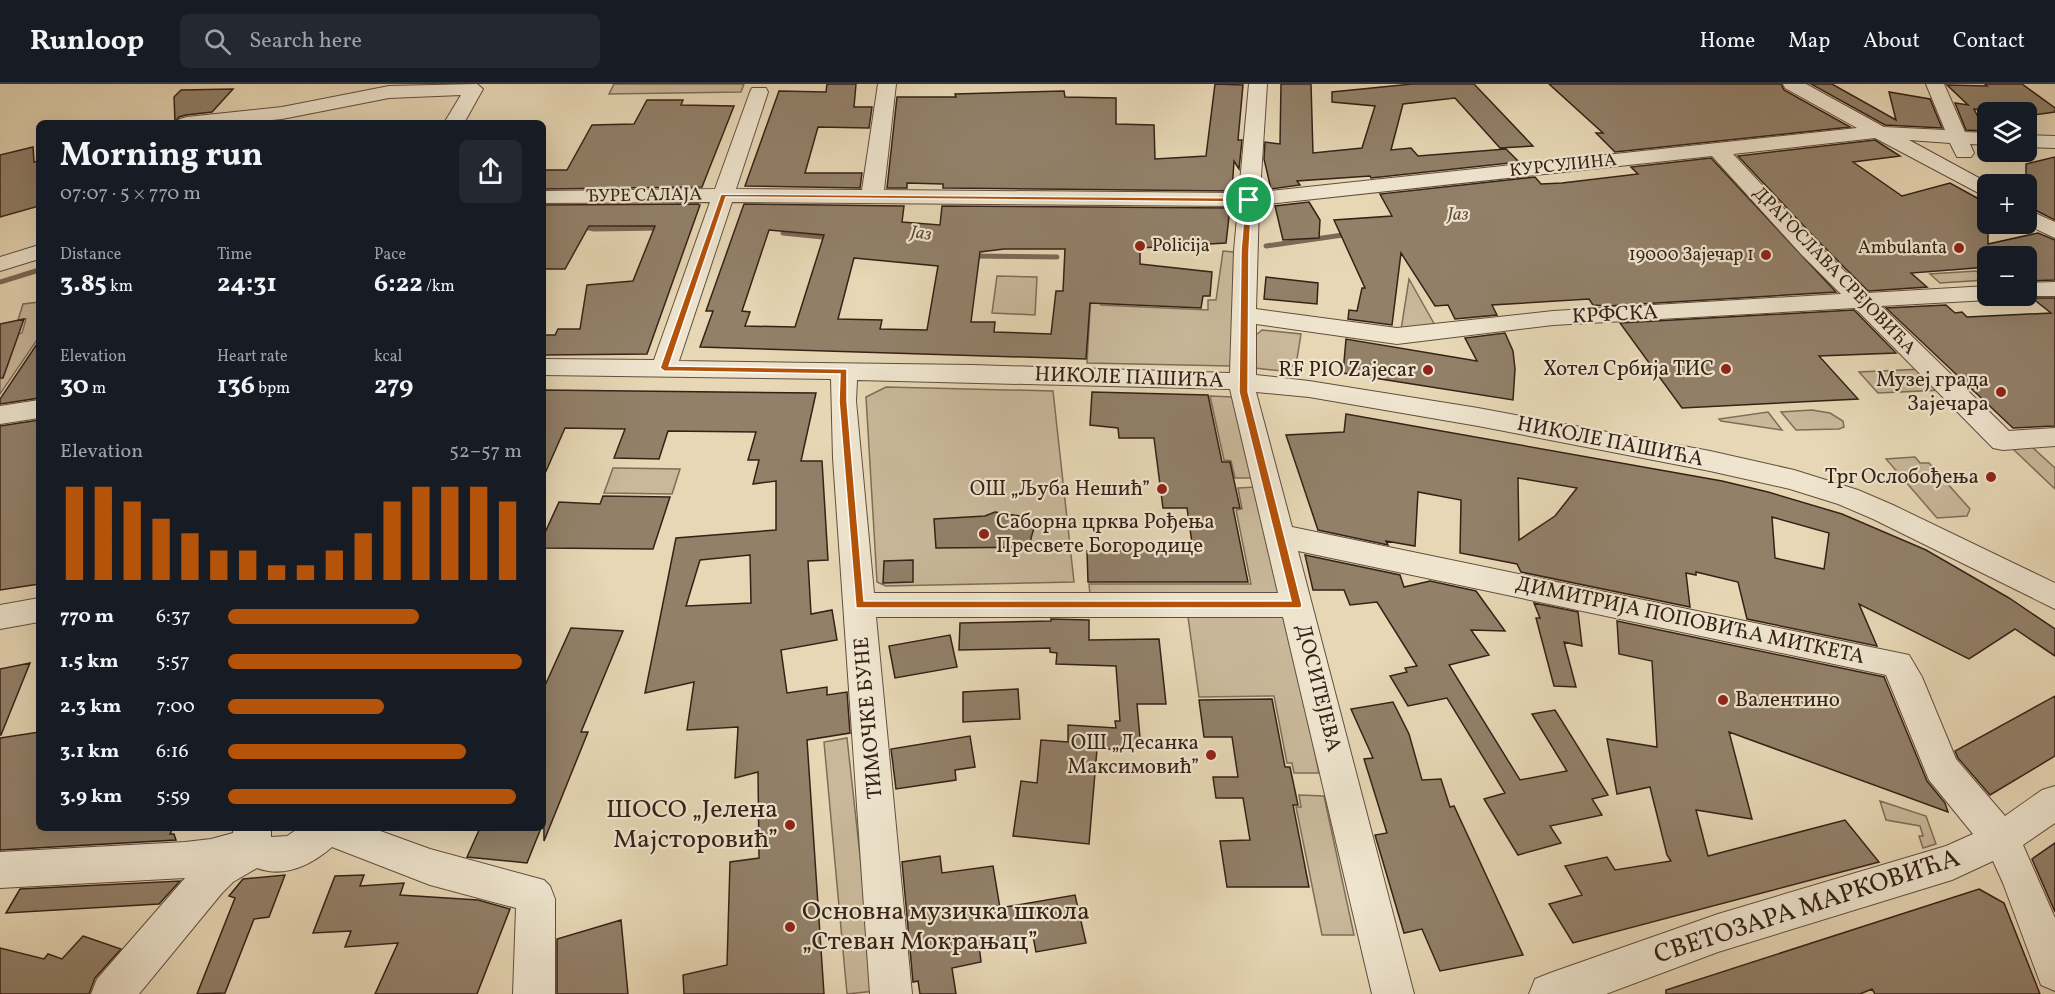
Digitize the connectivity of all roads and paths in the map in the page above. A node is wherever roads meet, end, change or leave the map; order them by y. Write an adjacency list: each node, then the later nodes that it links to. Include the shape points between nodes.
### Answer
1 (887, 84): 18 (street)
2 (1258, 84): 19 (street, ДОСИТЕЈЕВА)
3 (1792, 84): 8 (street)
4 (1935, 84): 9 (street)
5 (759, 92): 16 (street)
6 (216, 120): 7 (street, via 282,113 389,92 474,89)
7 (456, 120)
8 (1876, 132): 9 (street, КУРСУЛИНА); 13 (street, КУРСУЛИНА); 15 (street)
9 (1957, 138): 10 (street, КУРСУЛИНА); 14 (street)
10 (1977, 139)
11 (2037, 141): 12 (street)
12 (2055, 142)
13 (1717, 149): 19 (street, КУРСУЛИНА); 27 (street, ДРАГОСЛАВА СРЕЈОВИЋА)
14 (1977, 177)
15 (1977, 186)
16 (723, 195): 17 (street, ЂУРЕ САЛАЈА); 18 (street, ЂУРЕ САЛАЈА); 30 (street)
17 (546, 197)
18 (872, 198): 19 (street, ЂУРЕ САЛАЈА)
19 (1249, 200): 28 (street, ДОСИТЕЈЕВА)
20 (2037, 221): 21 (street)
21 (2055, 231)
22 (36, 253): 23 (street)
23 (0, 264)
24 (2055, 289): 25 (street)
25 (2037, 290)
26 (1977, 294): 27 (street, КРФСКА)
27 (1860, 300): 28 (street, КРФСКА, via 1553,318 1397,336); 35 (street, ДРАГОСЛАВА СРЕЈОВИЋА, via 2003,441)
28 (1244, 315): 32 (street, ДОСИТЕЈЕВА)
29 (546, 368): 30 (street, НИКОЛЕ ПАШИЋА)
30 (664, 368): 31 (street, НИКОЛЕ ПАШИЋА)
31 (844, 371): 32 (street, НИКОЛЕ ПАШИЋА); 38 (street, ТИМОЧКЕ БУНЕ, via 843,401 863,536)
32 (1243, 381): 36 (street, ДОСИТЕЈЕВА); 37 (street, НИКОЛЕ ПАШИЋА, via 1466,415 1794,480 1940,531)
33 (36, 409): 34 (street)
34 (0, 415)
35 (2055, 436)
36 (1280, 536): 39 (street, ДОСИТЕЈЕВА); 45 (street, ДИМИТРИЈА ПОПОВИЋА МИТКЕТА, via 1897,664 1942,769)
37 (2055, 597)
38 (860, 605): 39 (street); 51 (street, ТИМОЧКЕ БУНЕ)
39 (1297, 605): 52 (street, ДОСИТЕЈЕВА)
40 (36, 611): 41 (street)
41 (0, 617)
42 (2055, 802): 45 (street, СВЕТОЗАРА МАРКОВИЋА)
43 (322, 831): 46 (street, via 307,845 280,855 268,855)
44 (333, 831): 50 (street, via 430,867 530,893 536,899)
45 (2001, 839): 48 (street); 53 (street, СВЕТОЗАРА МАРКОВИЋА, via 1942,865 1718,933)
46 (254, 841): 47 (street, via 202,858); 49 (street, via 219,868)
47 (0, 870)
48 (2055, 971)
49 (112, 994)
50 (534, 994)
51 (891, 994)
52 (1394, 994)
53 (1550, 994)

